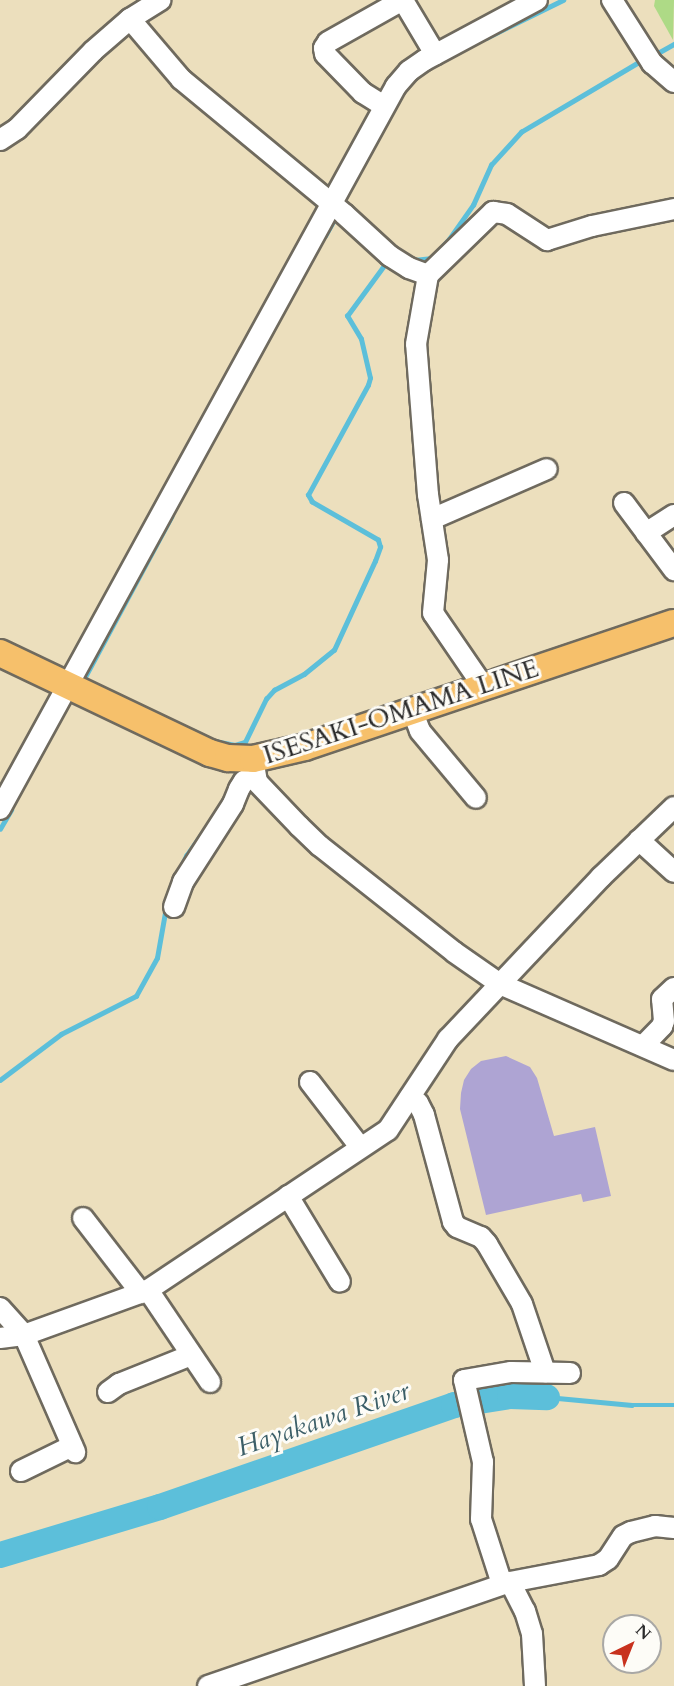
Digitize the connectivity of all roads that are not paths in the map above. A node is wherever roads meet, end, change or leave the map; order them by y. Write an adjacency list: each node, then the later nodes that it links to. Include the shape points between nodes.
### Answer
1 (160, 0): 4 (street)
2 (537, 0): 5 (street)
3 (612, 0): 6 (street, via 652,63)
4 (130, 20): 8 (street, via 68,75 17,129); 9 (street, via 181,79)
5 (435, 54): 7 (street, via 401,79); 7 (street, via 404,2 328,42 325,54 363,93)
6 (674, 82)
7 (384, 106): 9 (street)
8 (0, 140)
9 (332, 203): 11 (street, via 390,256); 20 (street)
10 (674, 209): 11 (street, via 547,240 507,214 493,212)
11 (428, 275): 15 (street, via 416,344)
12 (547, 469): 15 (street)
13 (624, 503): 16 (street)
14 (674, 516): 16 (street)
15 (432, 519): 21 (street, via 438,560 433,613)
16 (646, 533): 17 (street)
17 (674, 570)
18 (674, 623): 21 (main road, ISESAKI-OMAMA LINE)
19 (0, 653): 20 (main road, ISESAKI-OMAMA LINE)
20 (66, 685): 23 (main road, ISESAKI-OMAMA LINE, via 210,753); 26 (street)
21 (483, 686): 22 (main road, ISESAKI-OMAMA LINE)
22 (412, 710): 23 (main road, ISESAKI-OMAMA LINE); 24 (street, via 420,731)
23 (254, 767): 29 (street, via 183,882); 30 (street, via 274,801 320,846)
24 (476, 798)
25 (674, 807): 27 (street)
26 (0, 809)
27 (639, 840): 28 (street); 30 (street)
28 (674, 872)
29 (174, 907)
30 (500, 984): 32 (street); 35 (street, via 435,1055)
31 (674, 988): 32 (street, via 662,999 662,1026)
32 (643, 1047): 33 (street)
33 (674, 1060)
34 (310, 1082): 36 (street)
35 (410, 1097): 36 (street, via 388,1130); 45 (street, via 424,1115 453,1222 487,1244 522,1305)
36 (360, 1147): 37 (street)
37 (288, 1196): 39 (street); 40 (street)
38 (83, 1218): 40 (street)
39 (340, 1281)
40 (144, 1291): 42 (street); 44 (street)
41 (0, 1308): 42 (street)
42 (24, 1335): 43 (street); 49 (street, via 74,1449)
43 (0, 1338)
44 (191, 1355): 47 (street); 48 (street)
45 (545, 1372): 46 (street); 51 (street, via 464,1380 483,1462 482,1519)
46 (570, 1373)
47 (210, 1382)
48 (108, 1392)
49 (21, 1471)
50 (674, 1528): 51 (street, via 655,1526 631,1532 619,1541 609,1559 599,1565)
51 (506, 1583): 52 (street); 53 (street, via 525,1611 532,1634)
52 (208, 1686)
53 (535, 1686)

